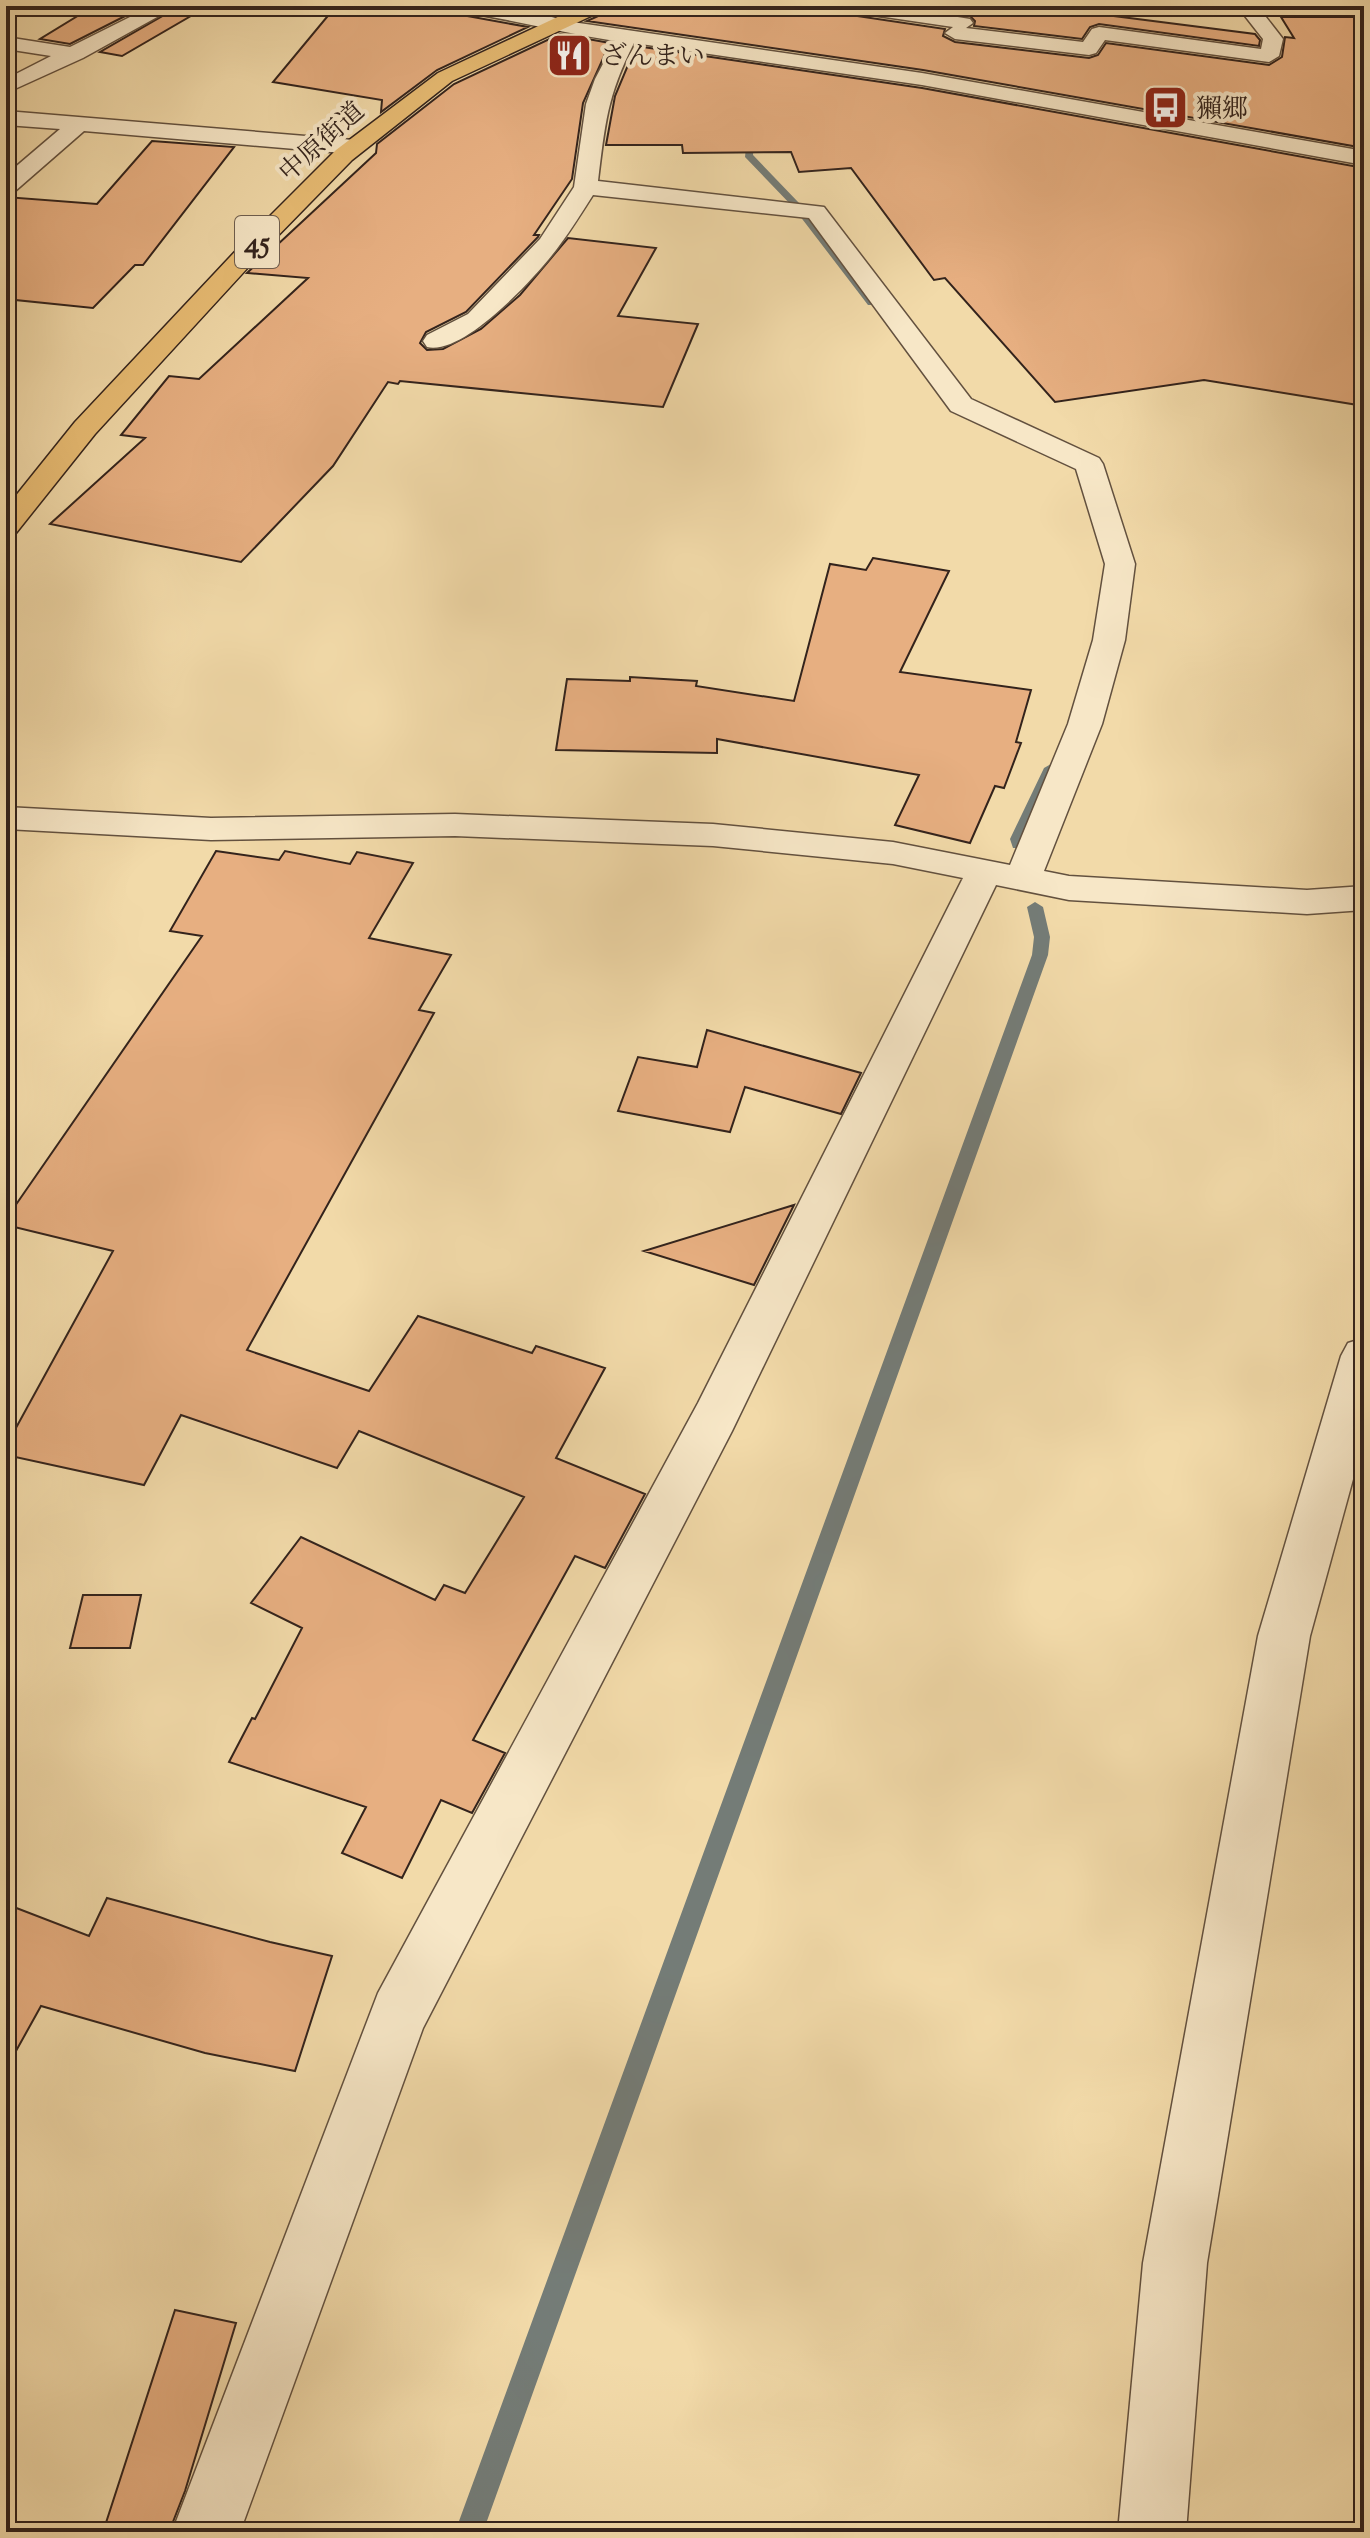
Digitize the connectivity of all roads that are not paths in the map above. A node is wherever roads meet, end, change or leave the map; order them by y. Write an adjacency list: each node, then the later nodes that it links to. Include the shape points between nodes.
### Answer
1 (167, 6): 11 (street)
2 (462, 6): 7 (street)
3 (597, 6): 7 (main road, 中原街道 / 45)
4 (851, 6): 9 (street)
5 (980, 6): 9 (street)
6 (1255, 16): 9 (street, via 1273,39 1269,56 1099,33 1089,49)
7 (563, 23): 8 (street); 16 (main road, 中原街道 / 45, via 445,77)
8 (628, 36): 12 (street); 19 (street, via 597,104)
9 (951, 40): 12 (street)
10 (6, 43): 11 (street)
11 (76, 54): 13 (street)
12 (922, 79): 17 (street)
13 (6, 87)
14 (6, 118): 15 (street)
15 (81, 122): 16 (street); 18 (street)
16 (354, 147): 21 (main road, 中原街道 / 45, via 85,428)
17 (1364, 158)
18 (6, 187)
19 (586, 187): 20 (street, via 549,244 477,319); 23 (street, via 816,212 961,405 1089,464 1120,564 1109,640 1085,724)
20 (436, 341)
21 (6, 527)
22 (6, 818): 23 (street, via 211,829 455,825 713,835 893,853)
23 (1003, 876): 24 (street, via 1069,888 1307,902); 26 (street, via 399,2014)
24 (1364, 898)
25 (1364, 1356): 27 (street, via 1284,1636 1175,2263)
26 (206, 2532)
27 (1152, 2532)

